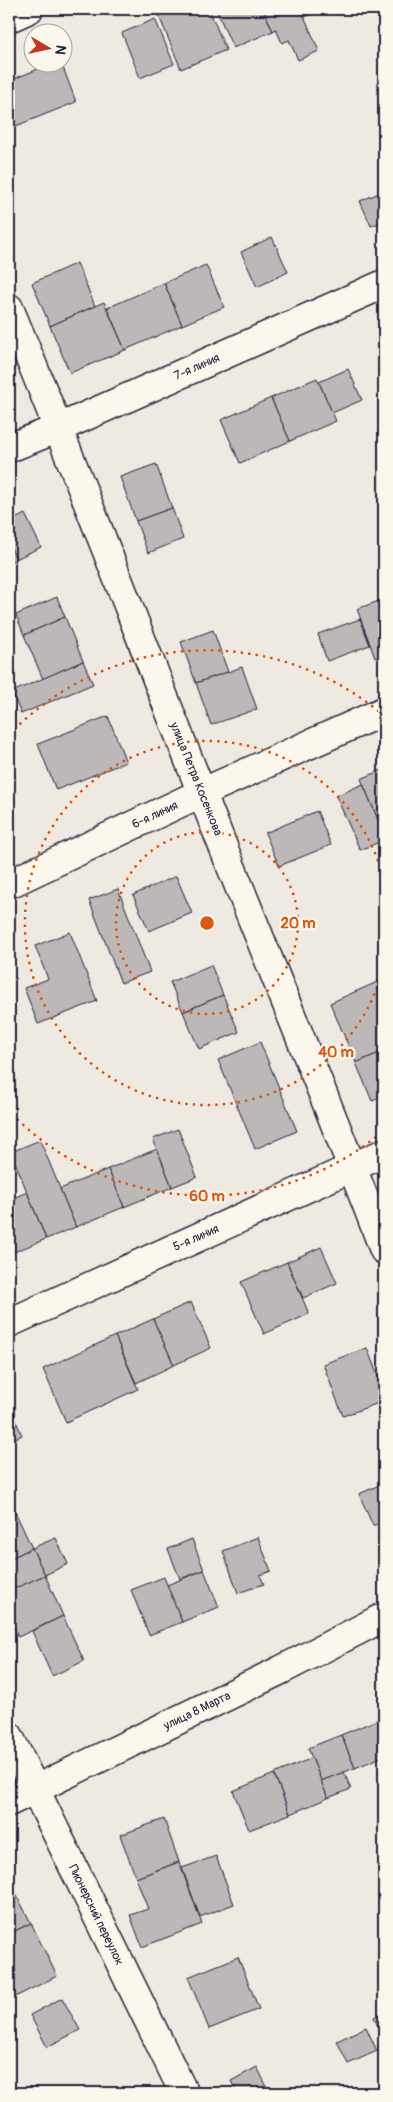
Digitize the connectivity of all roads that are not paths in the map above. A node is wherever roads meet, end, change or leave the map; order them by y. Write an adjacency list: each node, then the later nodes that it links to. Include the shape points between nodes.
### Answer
1 (29, 9): 2 (street)
2 (9, 18)
3 (384, 284): 5 (street, 7-я линия)
4 (9, 308): 5 (street, улица Петра Косенкова)
5 (59, 428): 6 (street, 7-я линия); 8 (street, улица Петра Косенкова)
6 (9, 448)
7 (384, 711): 8 (street, 6-я линия)
8 (201, 793): 9 (street, 6-я линия); 11 (street, улица Петра Косенкова)
9 (9, 884)
10 (384, 1153): 11 (street, 5-я линия)
11 (353, 1166): 12 (street, улица Петра Косенкова); 13 (street, 5-я линия)
12 (384, 1250)
13 (9, 1323)
14 (384, 1617): 16 (street, улица 8 Марта)
15 (9, 1736): 16 (street, Пионерский переулок)
16 (35, 1790): 17 (street, улица 8 Марта); 18 (street, Пионерский переулок)
17 (9, 1802)
18 (184, 2093)

